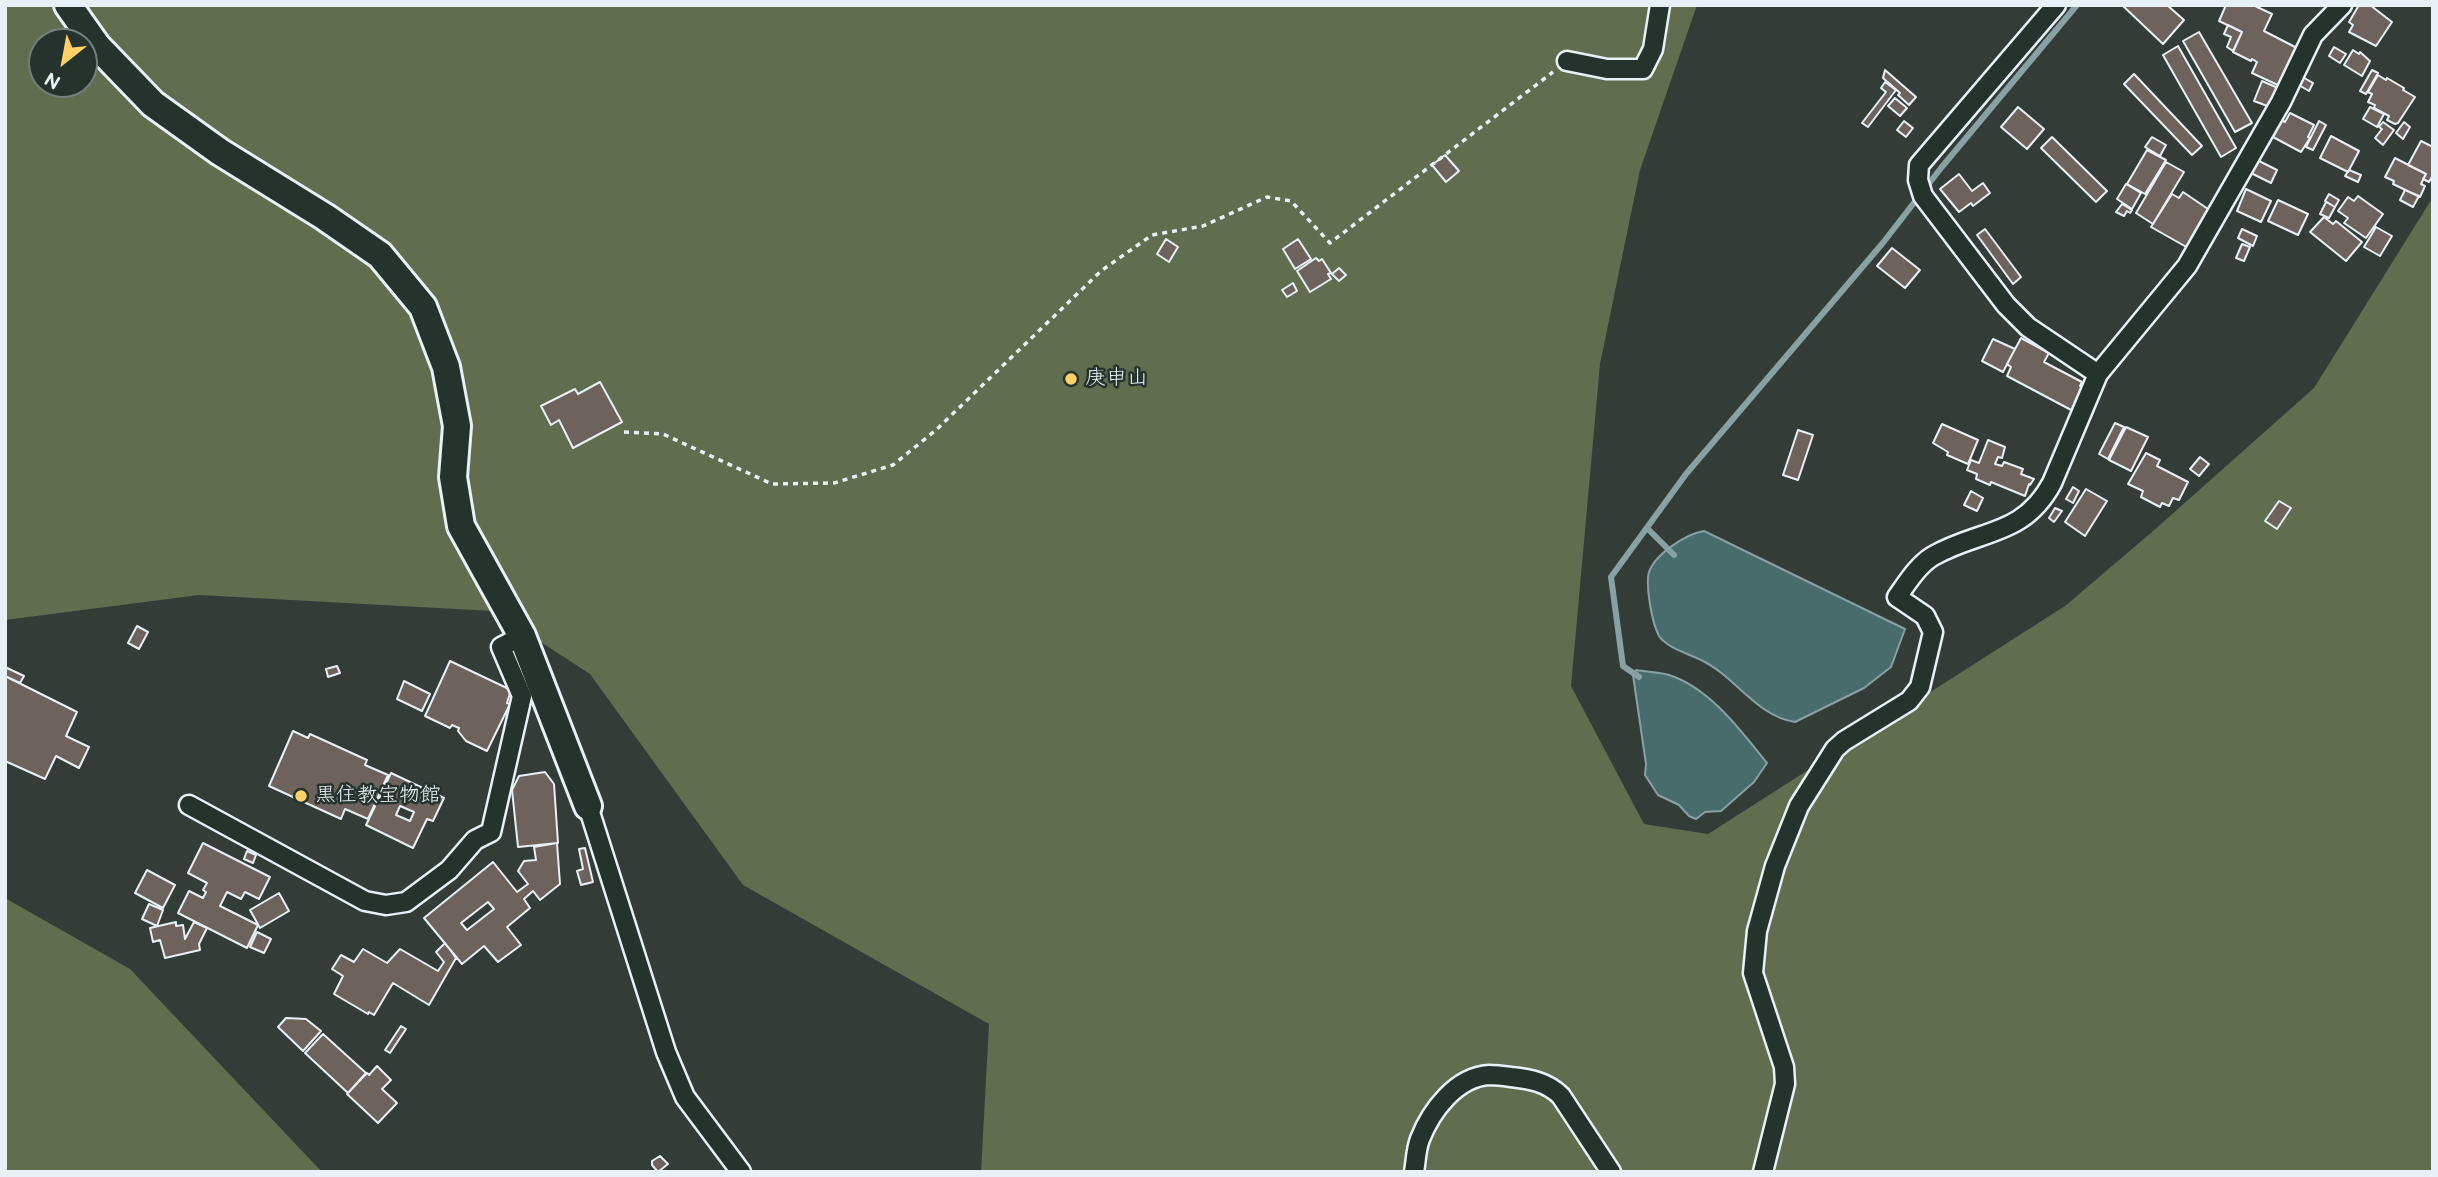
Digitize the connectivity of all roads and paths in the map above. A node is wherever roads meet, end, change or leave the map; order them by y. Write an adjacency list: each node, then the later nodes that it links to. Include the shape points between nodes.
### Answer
1 (68, 5): 8 (street, via 97,46 153,104 380,255 423,307 446,367 457,426 453,477 461,526)
2 (1660, 5): 5 (street, via 1653,49 1643,69 1607,69)
3 (2056, 5): 6 (street, via 1919,165 1921,191 2006,305 2028,327)
4 (2342, 5): 6 (street, via 2313,35 2281,102 2192,258)
5 (1567, 61): 7 (path, via 1330,243 1291,201 1267,197 1203,226 1152,235 1101,271 936,430 893,465 834,483 772,484 663,434)
6 (2098, 374): 14 (street, via 2043,500 2023,519 1932,556 1897,597 1925,616 1933,632 1920,687 1909,701 1835,749 1799,806 1774,866 1754,953 1753,973 1784,1067 1785,1084)
7 (624, 432)
8 (522, 636): 9 (street, via 500,647 522,696 491,832 475,840 449,870 406,902 365,901); 10 (street)
9 (189, 805)
10 (588, 806): 11 (street, via 666,1052 685,1097)
11 (735, 1169)
12 (1414, 1172): 13 (street, via 1419,1142 1440,1104 1457,1087 1489,1075 1552,1087)
13 (1611, 1172)
14 (1763, 1172)

